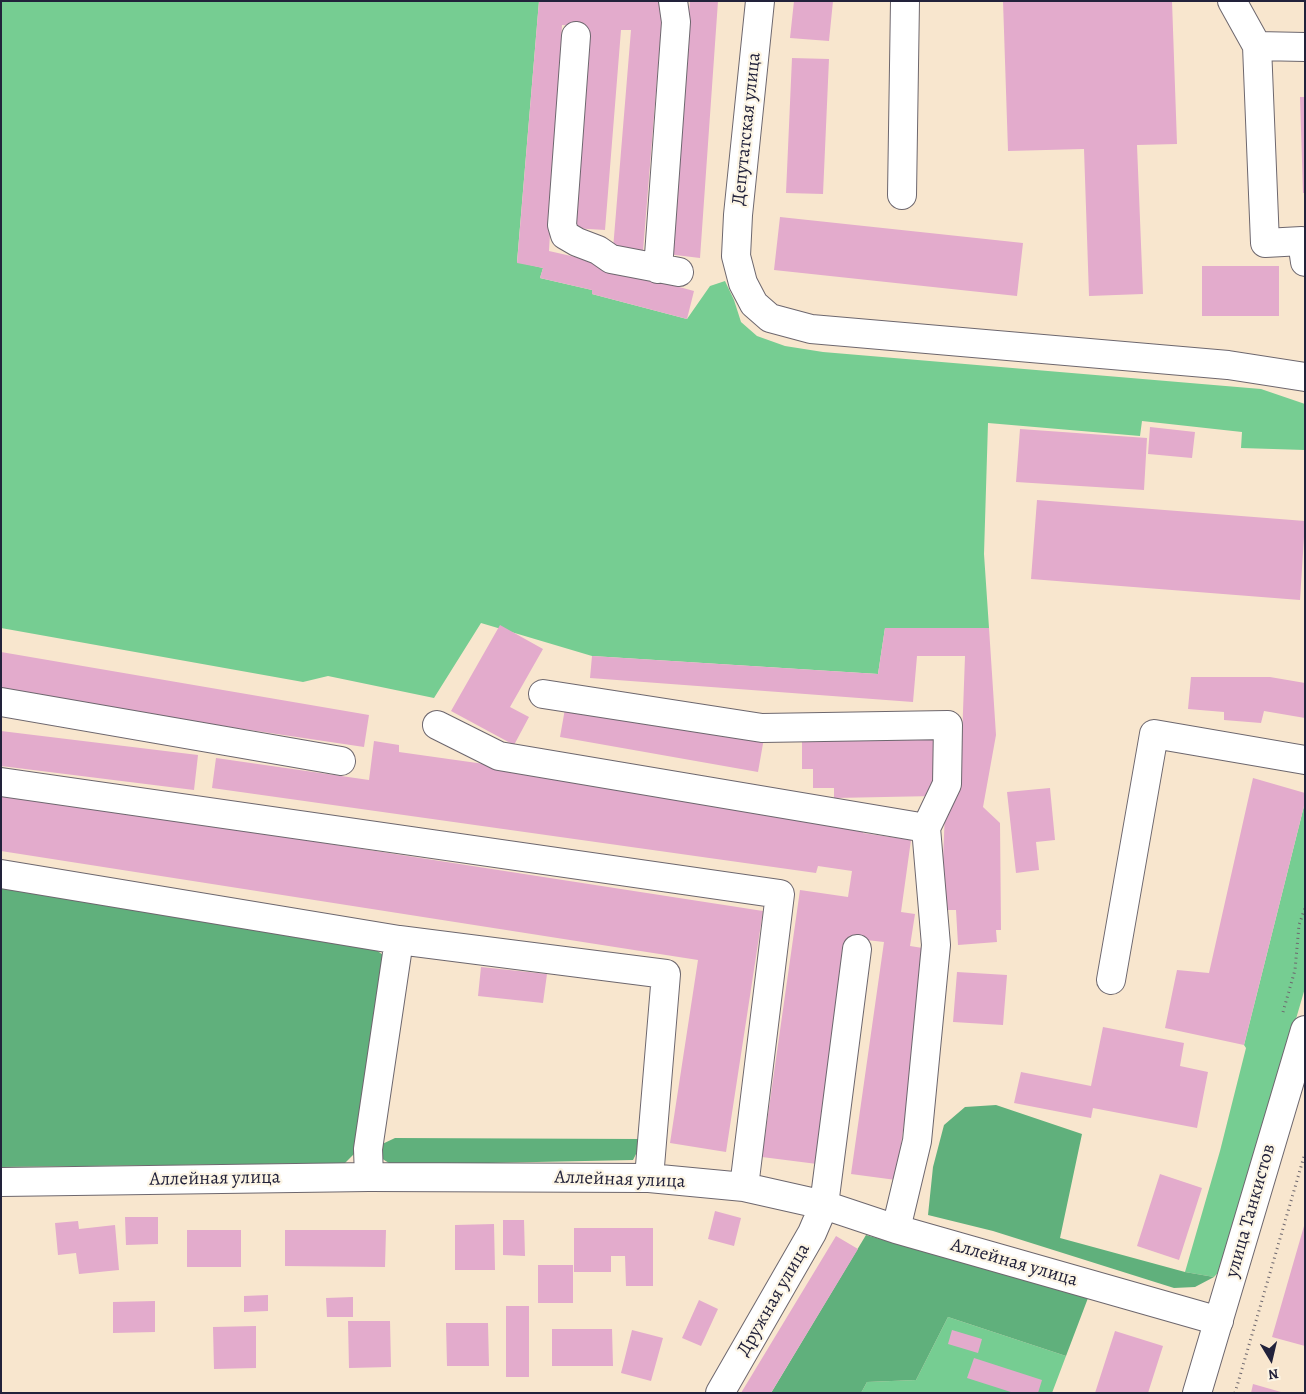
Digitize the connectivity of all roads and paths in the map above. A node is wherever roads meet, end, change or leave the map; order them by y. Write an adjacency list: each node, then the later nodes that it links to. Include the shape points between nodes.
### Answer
1 (673, 1): 5 (street, via 676,22 669,270 611,259 565,235 562,225)
2 (760, 1): 10 (street, Депутатская улица, via 736,256 742,283 754,304 770,318 811,328 1228,365)
3 (905, 1): 8 (street)
4 (1232, 1): 6 (street)
5 (576, 36)
6 (1257, 46): 7 (street); 9 (street, via 1264,243 1302,241)
7 (1305, 47)
8 (902, 195)
9 (1305, 262)
10 (1305, 377)
11 (543, 694): 17 (street, via 762,728 948,725 947,784)
12 (1, 702): 15 (street)
13 (436, 726): 17 (street, via 500,756)
14 (1305, 760): 21 (street, via 1154,734)
15 (341, 761)
16 (1, 782): 27 (street, via 780,894)
17 (926, 828): 29 (street, via 936,945 917,1141)
18 (1, 874): 19 (street)
19 (398, 940): 24 (street, via 368,1149); 25 (street, via 666,974)
20 (856, 949): 28 (street, Дружная улица)
21 (1111, 980)
22 (1305, 1030): 30 (street, улица Танкистов)
23 (1305, 1153): 33 (path)
24 (368, 1177): 25 (street, Аллейная улица); 26 (street, Аллейная улица)
25 (649, 1178): 27 (street, Аллейная улица)
26 (1, 1182)
27 (744, 1187): 28 (street, Аллейная улица)
28 (824, 1205): 29 (street, Аллейная улица); 31 (street, Дружная улица, via 812,1233)
29 (896, 1229): 30 (street, Аллейная улица)
30 (1219, 1321): 32 (street, улица Танкистов)
31 (720, 1393)
32 (1197, 1393)
33 (1235, 1393)

